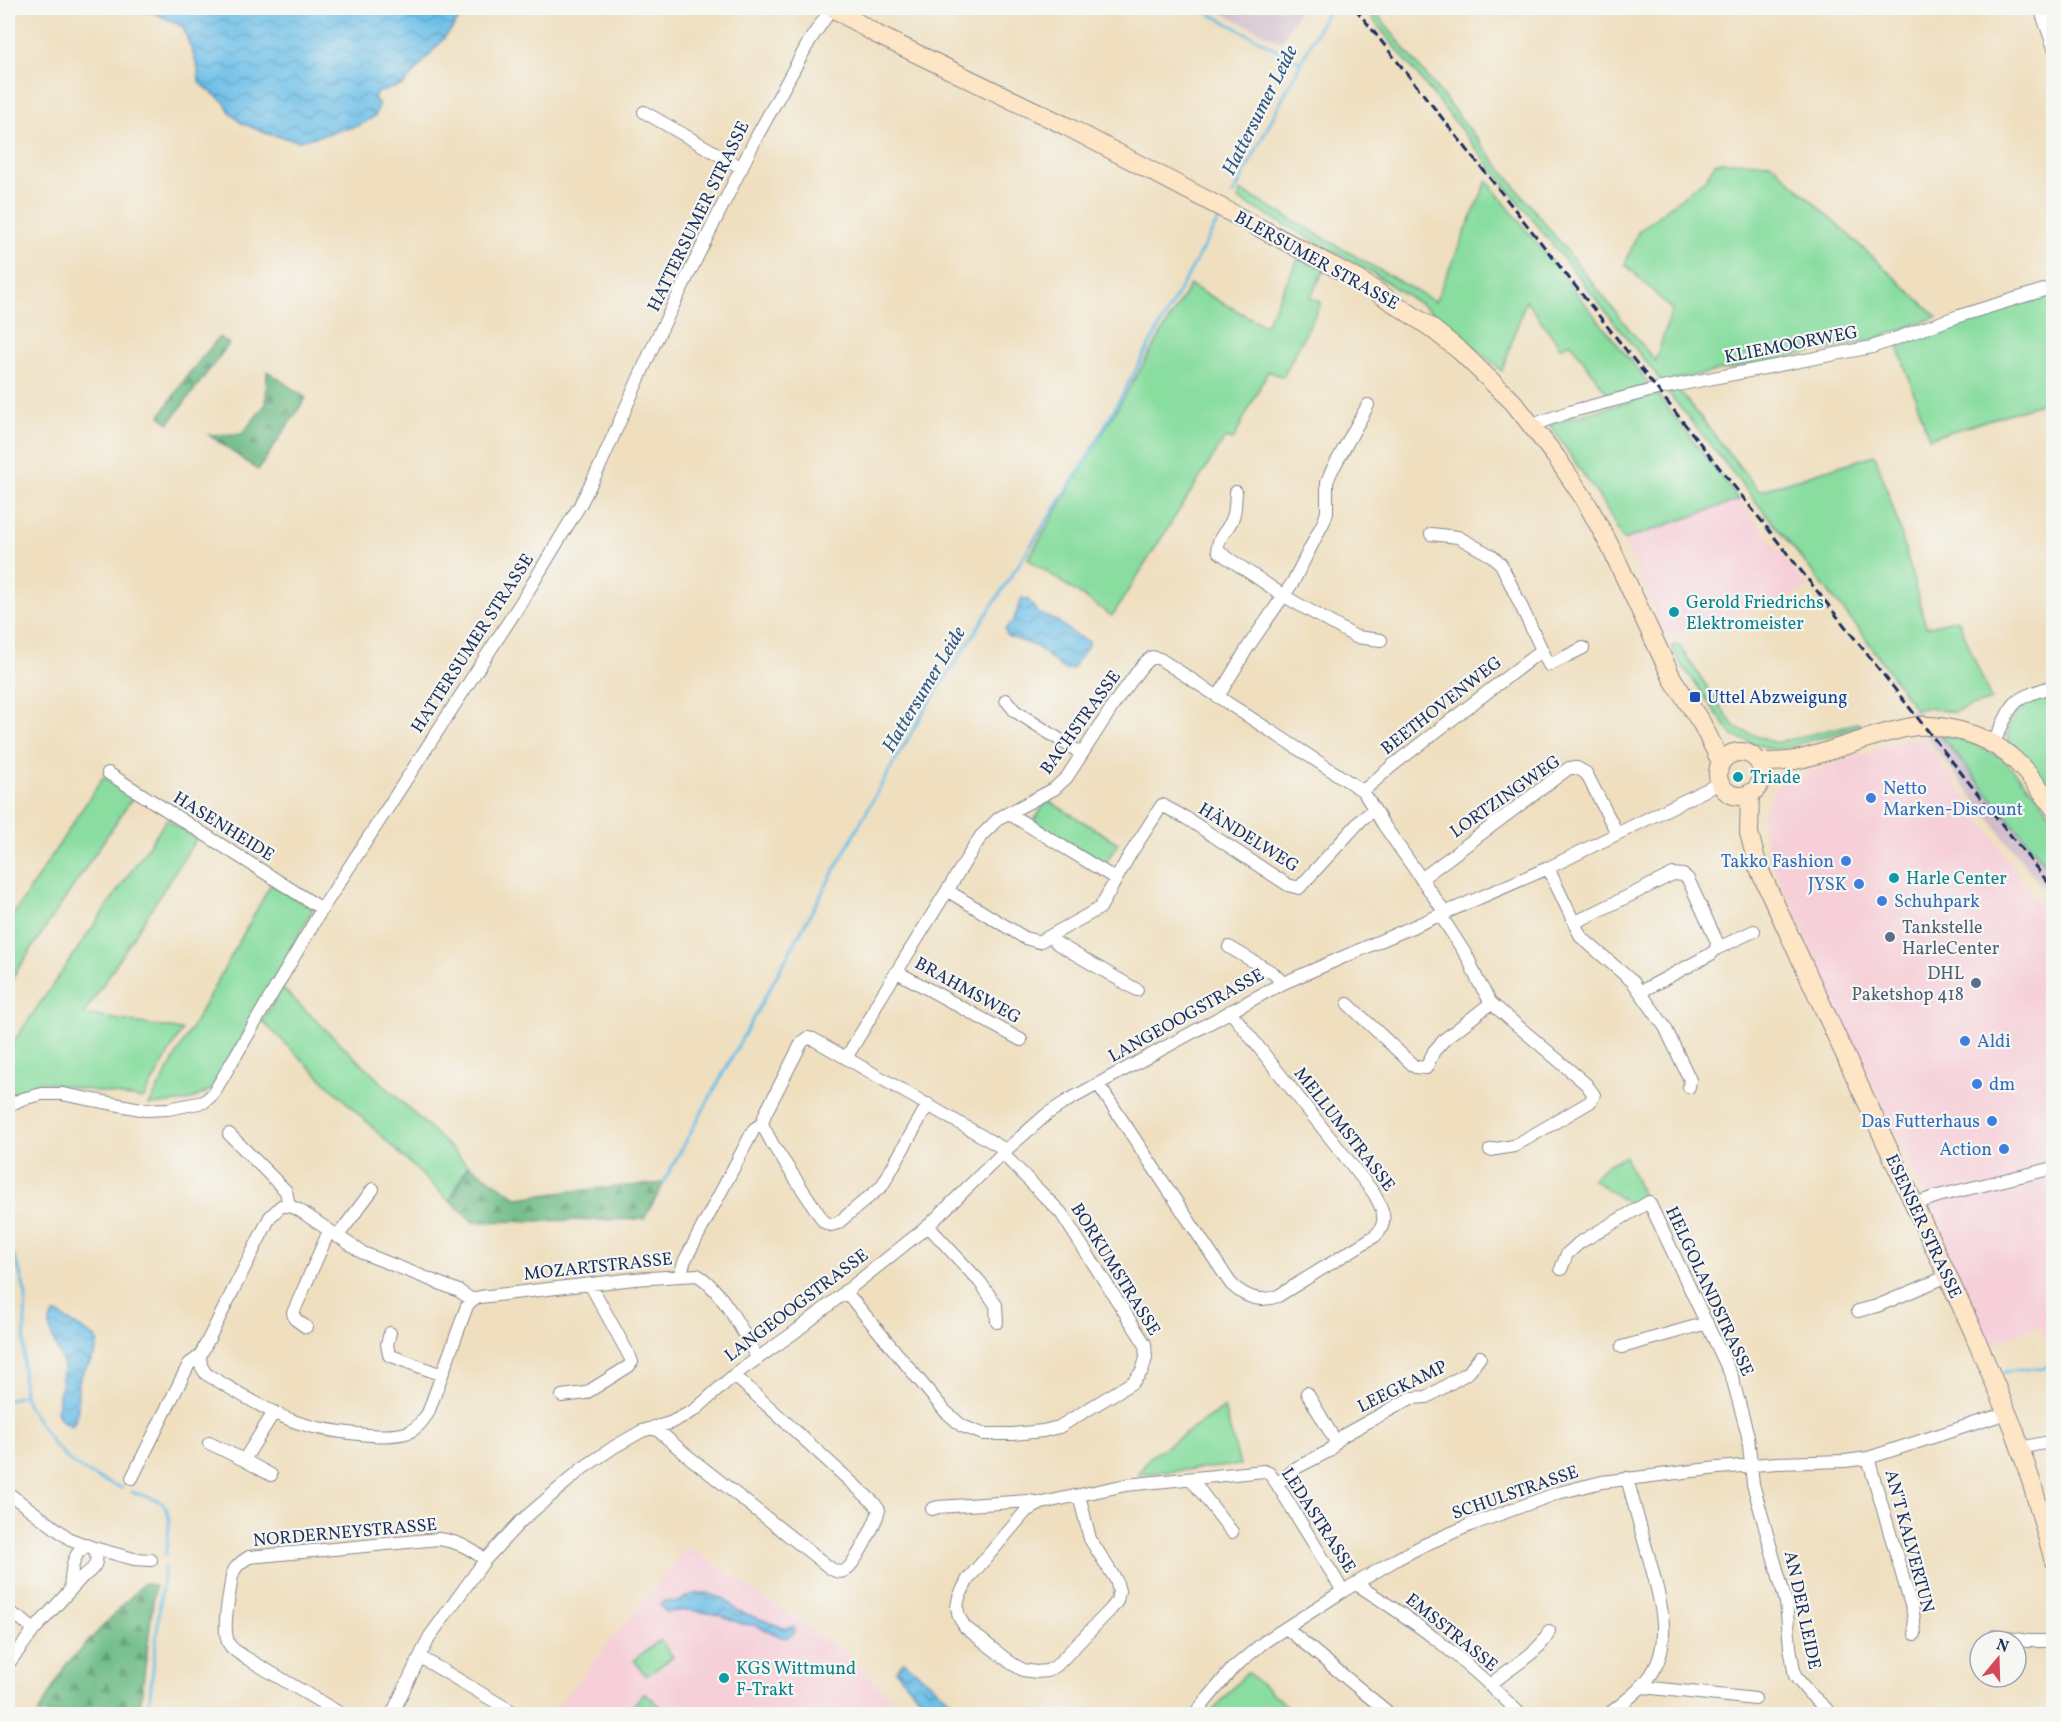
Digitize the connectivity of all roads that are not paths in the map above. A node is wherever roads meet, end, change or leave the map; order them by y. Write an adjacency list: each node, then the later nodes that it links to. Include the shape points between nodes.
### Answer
1 (832, 8): 5 (street, HATTERSUMER STRASSE, via 810,40); 8 (main road, BLERSUMER STRASSE, via 1359,280 1460,351)
2 (2040, 8): 3 (street)
3 (2054, 48)
4 (644, 112): 5 (street)
5 (742, 168): 34 (street, HATTERSUMER STRASSE, via 659,333 580,505 522,602)
6 (2054, 287): 8 (street, KLIEMOORWEG, via 1959,315 1872,347 1657,389)
7 (1368, 405): 11 (street, via 1331,472 1327,482 1328,512)
8 (1532, 425): 20 (main road, BLERSUMER STRASSE, via 1585,500 1672,678)
9 (1236, 492): 11 (street, via 1233,518 1217,548)
10 (1431, 534): 14 (street, via 1458,537 1502,564)
11 (1284, 596): 12 (street, via 1356,637); 16 (street)
12 (1381, 640)
13 (1583, 648): 14 (street, via 1549,665)
14 (1542, 650): 24 (street, BEETHOVENWEG)
15 (2054, 686): 18 (street, via 2015,702)
16 (1218, 697): 19 (street, BACHSTRASSE, via 1152,657 1120,695); 24 (street, BACHSTRASSE)
17 (1006, 700): 19 (street, via 1015,711)
18 (1993, 743): 21 (main road, via 1953,729 1913,726 1798,760 1779,770); 26 (main road, via 2023,767)
19 (1082, 754): 28 (street, BACHSTRASSE, via 1054,789)
20 (1727, 757): 21 (main road, via 1747,753); 23 (main road, via 1718,768)
21 (1760, 769): 25 (main road, via 1760,783)
22 (108, 773): 34 (street, HASENHEIDE)
23 (1719, 783): 25 (main road, via 1729,794); 29 (street, LANGEOOGSTRASSE)
24 (1363, 791): 27 (street, BACHSTRASSE)
25 (1743, 794): 60 (main road, ESENSER STRASSE, via 1758,867)
26 (2054, 808)
27 (1374, 810): 31 (street, HÄNDELWEG, via 1299,888 1288,885 1162,805); 32 (street, BACHSTRASSE)
28 (1008, 813): 31 (street); 33 (street, BACHSTRASSE, via 981,836)
29 (1617, 833): 30 (street, LANGEOOGSTRASSE); 32 (street, LORTZINGWEG, via 1586,773 1569,768)
30 (1548, 868): 35 (street, LANGEOOGSTRASSE); 36 (street)
31 (1116, 879): 38 (street, HÄNDELWEG, via 1100,908)
32 (1421, 879): 35 (street, BACHSTRASSE)
33 (948, 891): 38 (street, via 1033,942); 41 (street, BACHSTRASSE)
34 (322, 909): 53 (street, HATTERSUMER STRASSE, via 220,1084 204,1102 146,1110 62,1094 42,1094)
35 (1443, 915): 42 (street, LANGEOOGSTRASSE); 45 (street)
36 (1574, 923): 40 (street, via 1678,874 1688,879 1717,942); 44 (street, via 1581,937)
37 (1754, 931): 40 (street)
38 (1051, 937): 43 (street)
39 (1230, 947): 42 (street, LANGEOOGSTRASSE)
40 (1716, 949): 44 (street)
41 (897, 972): 48 (street, BRAHMSWEG); 49 (street, BACHSTRASSE)
42 (1283, 983): 47 (street, LANGEOOGSTRASSE)
43 (1137, 990)
44 (1640, 992): 51 (street, via 1665,1027 1690,1080)
45 (1491, 1003): 46 (street, via 1445,1039 1426,1068 1415,1067); 56 (street, via 1594,1095 1590,1102 1515,1146)
46 (1348, 1004)
47 (1230, 1011): 50 (street, LANGEOOGSTRASSE); 50 (street, MELLUMSTRASSE, via 1383,1207 1382,1227 1375,1236 1278,1296 1256,1299 1243,1295 1231,1284)
48 (1021, 1040)
49 (846, 1058): 52 (street); 54 (street, via 807,1038)
50 (1098, 1084): 57 (street, LANGEOOGSTRASSE, via 1047,1114)
51 (1689, 1087)
52 (928, 1104): 54 (street, via 882,1186 838,1224 831,1225 824,1222); 57 (street)
53 (8, 1106)
54 (762, 1124): 65 (street, via 754,1129 739,1156)
55 (230, 1134): 61 (street, via 286,1191)
56 (1490, 1150)
57 (1004, 1151): 62 (street, LANGEOOGSTRASSE); 68 (street, BORKUMSTRASSE, via 1061,1213 1145,1344 1142,1371 1133,1382 1059,1427 983,1434 962,1426 945,1411)
58 (2054, 1168): 60 (street)
59 (374, 1189): 63 (street)
60 (1914, 1204): 66 (main road, ESENSER STRASSE)
61 (289, 1206): 63 (street); 76 (street, via 280,1206 270,1217)
62 (928, 1226): 68 (street, LANGEOOGSTRASSE); 71 (street, via 980,1282 996,1305)
63 (333, 1234): 69 (street, via 363,1253 459,1291); 73 (street, via 293,1313)
64 (1561, 1269): 72 (street, HELGOLANDSTRASSE, via 1567,1254 1579,1243 1649,1202)
65 (680, 1275): 67 (street, MOZARTSTRASSE); 78 (street, MOZARTSTRASSE, via 697,1275 705,1280 739,1325)
66 (1948, 1276): 70 (street); 84 (main road, ESENSER STRASSE)
67 (590, 1284): 69 (street, MOZARTSTRASSE); 82 (street, via 632,1362 586,1393)
68 (845, 1291): 78 (street, LANGEOOGSTRASSE)
69 (472, 1300): 79 (street)
70 (1858, 1311)
71 (997, 1322)
72 (1707, 1323): 75 (street); 92 (street, HELGOLANDSTRASSE, via 1732,1377)
73 (306, 1327)
74 (390, 1333): 79 (street, via 388,1355)
75 (1622, 1347)
76 (200, 1356): 83 (street, via 206,1374); 95 (street, via 189,1364)
77 (1480, 1357): 87 (street, LEEGKAMP, via 1469,1372 1444,1387 1427,1397 1410,1398)
78 (757, 1358): 80 (street, LANGEOOGSTRASSE)
79 (442, 1375): 83 (street, via 420,1425 400,1434 354,1434 291,1420)
80 (734, 1375): 85 (street, LANGEOOGSTRASSE, via 696,1410); 85 (street, via 879,1510 860,1550 843,1571 830,1569)
81 (1307, 1393): 87 (street)
82 (562, 1396)
83 (274, 1412): 91 (street)
84 (2007, 1413): 89 (main road, ESENSER STRASSE); 90 (street, SCHULSTRASSE)
85 (654, 1427): 105 (street, LANGEOOGSTRASSE, via 632,1436 583,1468 520,1522)
86 (2054, 1441): 89 (street)
87 (1336, 1442): 97 (street, LEEGKAMP, via 1329,1451 1296,1468)
88 (209, 1443): 91 (street)
89 (2020, 1448): 106 (main road, ESENSER STRASSE)
90 (1868, 1458): 92 (street, SCHULSTRASSE); 114 (street, AN'T KALVERTUN, via 1913,1612)
91 (244, 1460): 93 (street)
92 (1753, 1465): 94 (street, SCHULSTRASSE); 129 (street, AN DER LEIDE, via 1754,1484 1786,1602 1795,1676)
93 (271, 1475)
94 (1627, 1478): 107 (street, SCHULSTRASSE, via 1558,1493 1470,1525 1424,1545); 120 (street, via 1658,1589 1663,1625 1655,1669)
95 (132, 1479)
96 (1191, 1479): 97 (street, LEDASTRASSE, via 1264,1471); 99 (street, LEDASTRASSE); 102 (street)
97 (1277, 1484): 109 (street, LEDASTRASSE)
98 (8, 1493): 103 (street, via 70,1539)
99 (1080, 1494): 100 (street, LEDASTRASSE); 100 (street, LEDASTRASSE, via 1090,1539 1116,1581 1117,1600 1056,1666 1035,1672 1011,1664 965,1627 957,1608 968,1579 1026,1511)
100 (1042, 1503): 101 (street, LEDASTRASSE)
101 (932, 1509)
102 (1232, 1532)
103 (91, 1547): 104 (street); 108 (street, via 82,1548 74,1561); 108 (street, via 97,1556 95,1566)
104 (151, 1560)
105 (485, 1560): 117 (street, LANGEOOGSTRASSE, via 430,1636); 122 (street, NORDERNEYSTRASSE, via 467,1546 439,1539 249,1557 241,1562 232,1576 227,1617 229,1643 248,1659)
106 (2054, 1561)
107 (1356, 1584): 109 (street, SCHULSTRASSE); 119 (street, EMSSTRASSE, via 1425,1629)
108 (70, 1590): 112 (street)
109 (1343, 1591): 111 (street, SCHULSTRASSE)
110 (8, 1612): 112 (street)
111 (1286, 1628): 125 (street, SCHULSTRASSE, via 1232,1669); 126 (street)
112 (33, 1630): 118 (street)
113 (1549, 1631): 119 (street, via 1539,1646)
114 (1915, 1634)
115 (2028, 1641): 116 (street)
116 (2054, 1641)
117 (420, 1657): 123 (street, LANGEOOGSTRASSE); 124 (street)
118 (8, 1664)
119 (1490, 1685): 127 (street, EMSSTRASSE)
120 (1642, 1687): 121 (street); 128 (street)
121 (1755, 1699)
122 (341, 1714)
123 (392, 1714)
124 (516, 1714)
125 (1195, 1714)
126 (1390, 1714)
127 (1520, 1714)
128 (1609, 1714)
129 (1832, 1714)

